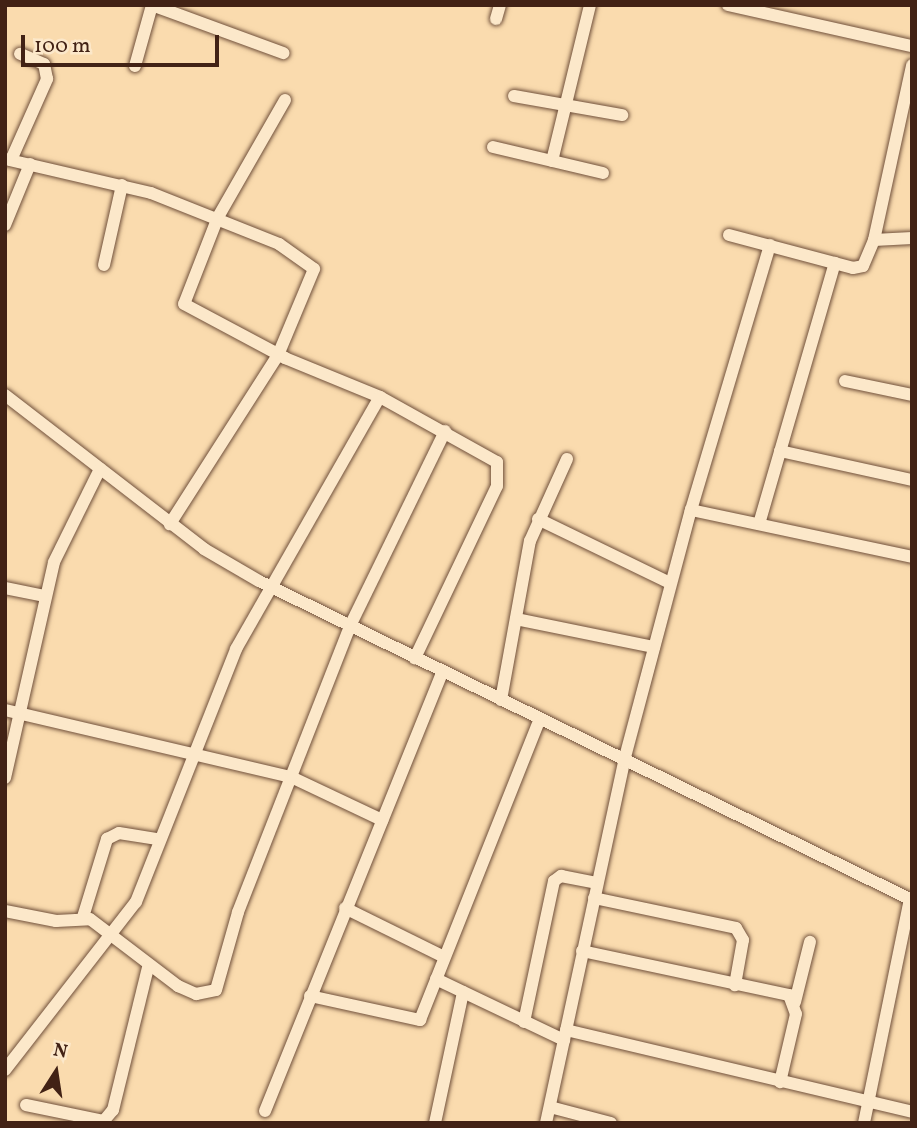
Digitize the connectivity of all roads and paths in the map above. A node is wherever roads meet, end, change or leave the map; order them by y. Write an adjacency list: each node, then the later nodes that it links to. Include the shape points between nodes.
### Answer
1 (152, 5): 9 (street); 12 (street)
2 (500, 5): 6 (street)
3 (590, 5): 15 (street)
4 (727, 5): 7 (street)
5 (789, 5): 7 (street)
6 (496, 19)
7 (787, 19): 8 (street)
8 (912, 46)
9 (283, 53)
10 (20, 54): 18 (street, via 44,64 47,79)
11 (912, 65): 27 (street)
12 (135, 66)
13 (514, 96): 15 (street)
14 (285, 100): 23 (street)
15 (565, 104): 16 (street); 19 (street)
16 (622, 115)
17 (493, 147): 19 (street)
18 (8, 160): 20 (street)
19 (552, 161): 21 (street)
20 (30, 164): 22 (street); 24 (street)
21 (603, 173)
22 (122, 185): 23 (street); 30 (street)
23 (218, 217): 31 (street, via 184,304); 31 (street, via 303,257 314,269)
24 (5, 225)
25 (729, 234): 28 (street)
26 (912, 238): 27 (street)
27 (874, 240): 29 (street, via 859,268)
28 (770, 245): 29 (street); 41 (street)
29 (835, 263): 37 (street)
30 (104, 265)
31 (278, 355): 35 (street); 43 (street)
32 (845, 381): 34 (street)
33 (5, 395): 39 (street)
34 (912, 395)
35 (380, 397): 36 (street); 48 (street)
36 (445, 431): 51 (street); 53 (street, via 491,455 500,471)
37 (780, 451): 40 (street); 44 (street)
38 (567, 458): 42 (street)
39 (100, 469): 43 (street); 49 (street, via 59,549)
40 (912, 480)
41 (691, 510): 44 (street); 46 (street)
42 (538, 519): 46 (street); 50 (street)
43 (170, 524): 48 (street)
44 (759, 524): 45 (street)
45 (912, 557)
46 (670, 583): 52 (street)
47 (5, 588): 49 (street)
48 (274, 589): 51 (street); 59 (street, via 236,649)
49 (46, 596): 57 (street)
50 (516, 619): 52 (street); 55 (street)
51 (350, 626): 53 (street); 61 (street)
52 (654, 647): 60 (street)
53 (415, 658): 54 (street)
54 (442, 673): 55 (street); 63 (street)
55 (501, 700): 58 (street)
56 (5, 710): 57 (street)
57 (20, 713): 59 (street); 62 (street)
58 (540, 719): 60 (street); 74 (street)
59 (191, 752): 61 (street); 64 (street)
60 (624, 761): 65 (street); 67 (street)
61 (291, 777): 63 (street); 75 (street, via 238,912 216,990 196,994)
62 (5, 778)
63 (382, 820): 68 (street)
64 (158, 839): 70 (street, via 119,833 107,839); 71 (street, via 136,902)
65 (596, 883): 66 (street); 81 (street, via 561,876 554,881)
66 (594, 898): 73 (street); 77 (street, via 736,928 743,940)
67 (911, 900): 85 (street)
68 (345, 908): 74 (street); 79 (street)
69 (5, 911): 70 (street, via 56,921)
70 (83, 918): 71 (street)
71 (114, 936): 75 (street); 83 (street)
72 (810, 942): 80 (street)
73 (583, 951): 77 (street); 82 (street)
74 (444, 957): 76 (street)
75 (148, 967): 90 (street, via 120,1087)
76 (436, 979): 78 (street); 79 (street, via 424,1014 414,1022)
77 (735, 985): 80 (street, via 779,992)
78 (463, 992): 81 (street); 91 (street)
79 (310, 996): 88 (street)
80 (795, 1002): 84 (street)
81 (524, 1022): 82 (street)
82 (565, 1035): 84 (street); 87 (street)
83 (5, 1070)
84 (780, 1082): 85 (street)
85 (868, 1102): 89 (street); 94 (street)
86 (26, 1105): 90 (street)
87 (550, 1107): 92 (street); 93 (street)
88 (265, 1111)
89 (912, 1112)
90 (103, 1122)
91 (435, 1123)
92 (546, 1123)
93 (611, 1123)
94 (864, 1123)

